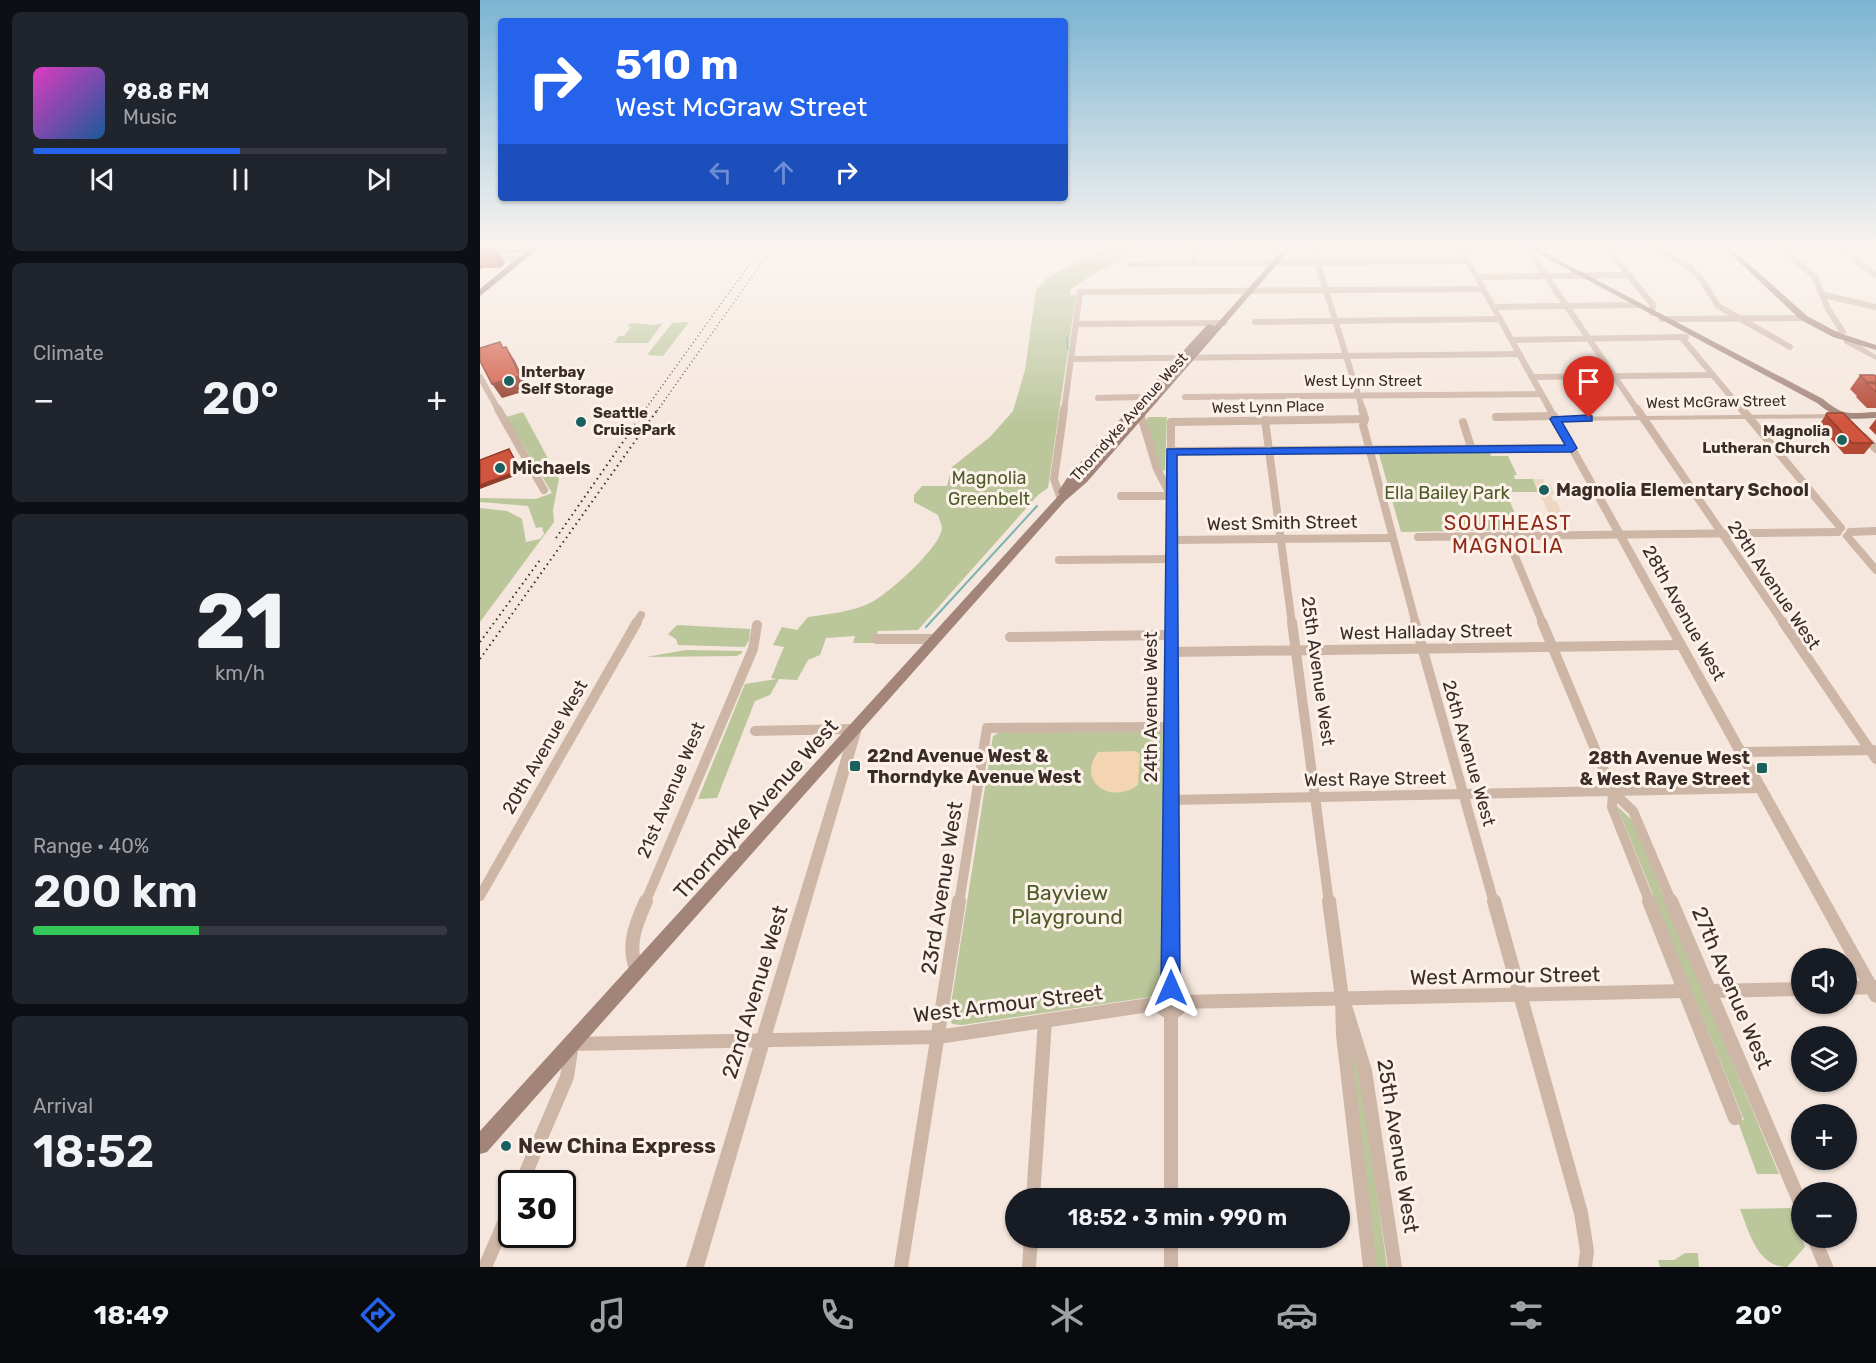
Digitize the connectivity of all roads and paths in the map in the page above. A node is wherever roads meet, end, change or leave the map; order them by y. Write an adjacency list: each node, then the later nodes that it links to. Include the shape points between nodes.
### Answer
1 (1078, 306): 22 (street)
2 (1232, 306): 20 (main road, Thorndyke Avenue West)
3 (1237, 306): 21 (main road, Thorndyke Avenue West)
4 (1331, 306): 18 (street, 26th Avenue West)
5 (1557, 306): 12 (street)
6 (1566, 306): 25 (street, 29th Avenue West)
7 (1639, 306): 13 (main road)
8 (1653, 306): 13 (street)
9 (1722, 306): 17 (street)
10 (1791, 306): 14 (main road)
11 (1827, 306): 23 (street, via 1843,332)
12 (1494, 307): 15 (street, 28th Avenue West)
13 (1652, 314): 16 (main road)
14 (1804, 318): 17 (street); 23 (main road)
15 (1500, 319): 18 (street); 26 (street, 28th Avenue West)
16 (1661, 319): 17 (street); 24 (main road)
17 (1740, 319): 28 (street)
18 (1336, 321): 19 (street); 31 (street, 26th Avenue West)
19 (1255, 322)
20 (1214, 323): 21 (street); 22 (street); 32 (main road, Thorndyke Avenue West)
21 (1224, 323): 33 (main road, Thorndyke Avenue West)
22 (1076, 324): 34 (street)
23 (1836, 335): 27 (main road); 29 (main road)
24 (1687, 337): 25 (street); 36 (street); 52 (main road, via 1700,338)
25 (1589, 339): 26 (street); 35 (street, 29th Avenue West)
26 (1512, 340): 30 (street, 28th Avenue West)
27 (1846, 341): 29 (street)
28 (1790, 347)
29 (1876, 353)
30 (1520, 354): 31 (street); 38 (street, 28th Avenue West)
31 (1346, 356): 33 (street); 40 (street, 26th Avenue West)
32 (1182, 357): 33 (street); 34 (street); 43 (main road, Thorndyke Avenue West)
33 (1194, 357): 44 (main road, Thorndyke Avenue West)
34 (1071, 358): 66 (street, via 1053,479)
35 (1613, 375): 36 (street); 38 (street); 50 (street, 29th Avenue West)
36 (1712, 375): 48 (street)
37 (480, 376): 63 (street)
38 (1532, 377): 39 (street, 28th Avenue West)
39 (1541, 394): 40 (street, West Lynn Street); 49 (street, 28th Avenue West)
40 (1358, 395): 41 (street, West Lynn Street); 51 (street, 26th Avenue West)
41 (1185, 396)
42 (1098, 398): 43 (street)
43 (1145, 399): 44 (street); 45 (main road, Thorndyke Avenue West)
44 (1155, 400): 45 (main road, Thorndyke Avenue West)
45 (1137, 414): 65 (street); 66 (main road, Thorndyke Avenue West, via 1083,480)
46 (1876, 415): 52 (main road, West McGraw Street)
47 (1496, 417): 49 (street)
48 (1748, 417): 50 (street, West McGraw Street); 52 (street, West McGraw Street); 68 (street)
49 (1555, 418): 50 (street, West McGraw Street); 57 (street, 28th Avenue West)
50 (1642, 418): 69 (street, 29th Avenue West)
51 (1365, 419): 53 (street, West Lynn Place); 62 (street, 26th Avenue West)
52 (1846, 419)
53 (1265, 420): 54 (street, West Lynn Place); 61 (street, 25th Avenue West)
54 (1171, 422): 60 (street, 24th Avenue West)
55 (1462, 422): 59 (street)
56 (1856, 429): 58 (street)
57 (1572, 448): 59 (street); 70 (street, 28th Avenue West)
58 (1876, 449)
59 (1473, 450): 62 (street)
60 (1171, 451): 61 (street); 65 (street, 24th Avenue West)
61 (1269, 451): 62 (street); 75 (street, 25th Avenue West)
62 (1370, 451): 73 (street, 26th Avenue West)
63 (544, 490)
64 (1121, 496): 65 (street)
65 (1171, 496): 74 (street, 24th Avenue West)
66 (1061, 499): 84 (main road, Thorndyke Avenue West)
67 (1876, 531): 68 (street)
68 (1844, 532): 69 (street); 78 (street)
69 (1720, 533): 70 (street); 94 (street, 29th Avenue West)
70 (1619, 534): 72 (street); 85 (street, 28th Avenue West)
71 (1418, 537): 72 (street)
72 (1507, 537): 86 (street, 27th Avenue West)
73 (1392, 538): 75 (street, West Smith Street); 87 (street, 26th Avenue West)
74 (1171, 540): 75 (street, West Smith Street); 76 (street, 24th Avenue West)
75 (1280, 540): 88 (street, 25th Avenue West)
76 (1171, 559): 77 (street); 81 (street, 24th Avenue West)
77 (1059, 560)
78 (1876, 570)
79 (641, 615): 100 (street, 20th Avenue West)
80 (757, 625): 101 (street, 21st Avenue West, via 753,649 636,924 631,955)
81 (1171, 635): 82 (street); 89 (street, 24th Avenue West)
82 (1010, 637)
83 (876, 639): 84 (street)
84 (934, 639): 91 (main road, Thorndyke Avenue West)
85 (1681, 645): 86 (street, West Halladay Street); 93 (street, 28th Avenue West)
86 (1552, 647): 87 (street, West Halladay Street); 96 (street, 27th Avenue West)
87 (1423, 649): 88 (street, West Halladay Street); 97 (street, 26th Avenue West)
88 (1296, 651): 89 (street, West Halladay Street); 98 (street, 25th Avenue West)
89 (1171, 652): 90 (street, 24th Avenue West)
90 (1171, 727): 99 (street, 24th Avenue West); 113 (street, 23rd Avenue West, via 987,728)
91 (856, 729): 92 (street); 101 (main road, Thorndyke Avenue West); 114 (street, 22nd Avenue West)
92 (755, 731)
93 (1741, 752): 94 (street); 95 (street, 28th Avenue West)
94 (1874, 753)
95 (1761, 788): 96 (street, West Raye Street); 104 (street, 28th Avenue West)
96 (1613, 792): 97 (street, West Raye Street); 105 (street, 27th Avenue West, via 1612,807); 106 (street, 27th Avenue West, via 1633,811)
97 (1463, 794): 98 (street, West Raye Street); 108 (street, 26th Avenue West)
98 (1316, 797): 99 (street, West Raye Street); 109 (street, 25th Avenue West)
99 (1170, 800): 107 (street, 24th Avenue West)
100 (480, 896)
101 (637, 971): 115 (main road, Thorndyke Avenue West)
102 (1791, 989): 106 (street)
103 (1857, 989): 104 (street)
104 (1874, 990)
105 (1685, 991): 108 (street, West Armour Street); 116 (street, 27th Avenue West)
106 (1712, 991): 119 (street, 27th Avenue West)
107 (1171, 992): 110 (street); 111 (street, via 1164,995)
108 (1520, 995): 109 (street, West Armour Street); 133 (street, 26th Avenue West, via 1581,1213 1587,1251)
109 (1342, 998): 110 (street, West Armour Street); 131 (street, 25th Avenue West); 132 (street, 25th Avenue West, via 1365,1071)
110 (1182, 1002): 111 (street, via 1178,1010)
111 (1166, 1008): 112 (street, West Armour Street); 121 (street)
112 (1045, 1021): 113 (street, West Armour Street); 120 (street)
113 (938, 1037): 114 (street, West Armour Street); 128 (street, 23rd Avenue West)
114 (763, 1039): 115 (street, West Armour Street); 127 (street, 22nd Avenue West)
115 (572, 1044): 117 (main road, Thorndyke Avenue West); 118 (street, via 567,1077)
116 (1735, 1118)
117 (480, 1145)
118 (527, 1170)
119 (1792, 1182)
120 (1034, 1188)
121 (1171, 1188)
122 (498, 1236): 126 (street)
123 (1030, 1248): 129 (street)
124 (1171, 1248): 130 (street)
125 (1818, 1248): 134 (street)
126 (484, 1267)
127 (695, 1267)
128 (901, 1267)
129 (1029, 1267)
130 (1171, 1267)
131 (1370, 1267)
132 (1395, 1267)
133 (1585, 1267)
134 (1826, 1267)

